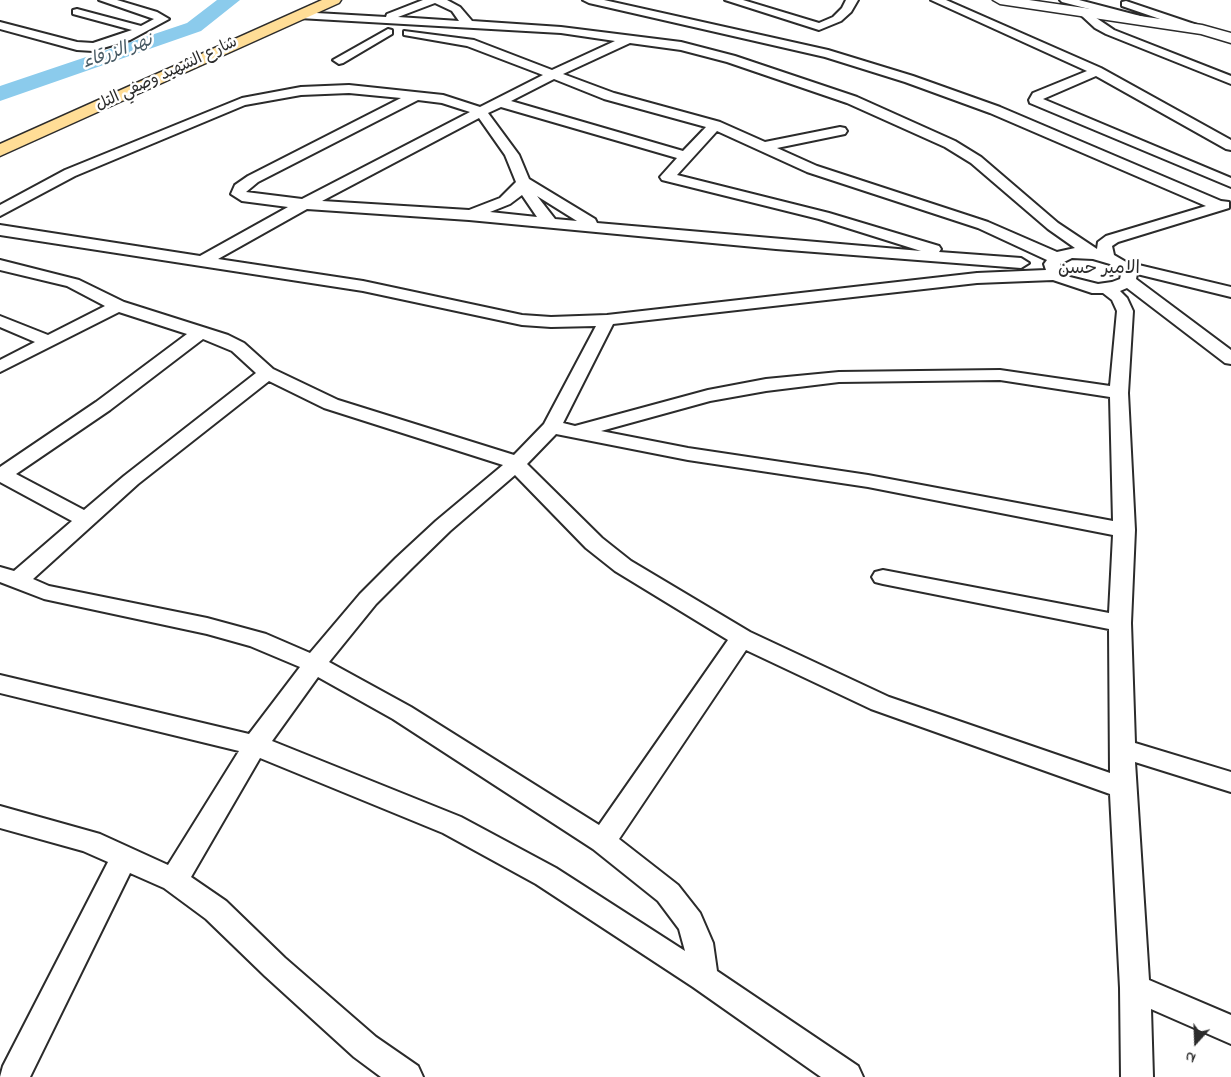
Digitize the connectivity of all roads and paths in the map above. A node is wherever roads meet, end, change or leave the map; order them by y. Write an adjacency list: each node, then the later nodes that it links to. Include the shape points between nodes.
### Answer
1 (105, 0): 13 (street)
2 (315, 0): 37 (main road, شارع الشهيد وصفي التل)
3 (334, 0): 16 (main road, شارع الشهيد وصفي التل)
4 (433, 0): 21 (street)
5 (438, 0): 18 (street, via 456,9)
6 (589, 0): 26 (street)
7 (731, 0): 8 (street, via 819,27 837,19)
8 (852, 0)
9 (937, 0): 29 (street)
10 (1000, 0): 15 (street)
11 (1066, 0): 19 (street)
12 (1114, 0): 23 (street)
13 (121, 2): 22 (street, via 162,18)
14 (77, 12): 22 (street)
15 (1086, 14): 19 (street); 31 (street, via 1110,32)
16 (299, 15): 17 (main road, شارع الشهيد وصفي التل); 21 (street)
17 (280, 22): 21 (street); 40 (main road, شارع الشهيد وصفي التل)
18 (467, 23): 21 (street); 24 (street)
19 (1158, 24): 23 (street)
20 (0, 25): 22 (street, via 84,47 107,44)
21 (387, 25): 28 (street); 30 (street, via 461,41)
22 (144, 30)
23 (1202, 30): 25 (street)
24 (630, 38): 27 (street); 30 (street)
25 (1231, 38)
26 (770, 40): 27 (street); 45 (street, via 864,65 995,110)
27 (731, 58): 50 (street, via 852,100 950,144 996,175)
28 (339, 60)
29 (1097, 71): 38 (street); 43 (street, via 1038,96 1036,100)
30 (554, 74): 33 (street); 35 (street, via 609,96)
31 (1231, 80)
32 (416, 96): 34 (street, via 442,99); 44 (street, via 273,168 238,191 246,198); 46 (street, via 329,89 242,102 78,169)
33 (502, 103): 34 (street); 41 (street)
34 (482, 114): 42 (street, via 512,155); 44 (street)
35 (715, 125): 39 (street); 41 (street)
36 (840, 131): 39 (street)
37 (0, 140)
38 (1231, 146)
39 (762, 147): 55 (street, via 812,169 983,225)
40 (0, 151)
41 (686, 156): 54 (street, via 667,177 824,216)
42 (524, 182): 47 (street, via 505,200); 48 (street, via 532,202); 49 (street)
43 (1231, 183)
44 (304, 204): 47 (street); 53 (street)
45 (1225, 204): 52 (street, via 1112,239 1104,245)
46 (0, 211)
47 (470, 215): 48 (street)
48 (550, 222): 49 (street)
49 (598, 226): 54 (street)
50 (1053, 226): 52 (street); 55 (street)
51 (0, 230): 53 (street)
52 (1100, 255): 55 (street, via 1077,253); 58 (street)
53 (203, 261): 61 (street, via 363,286 522,320)
54 (976, 261): 55 (street); 57 (street)
55 (1057, 263): 57 (street); 58 (street, via 1064,280 1085,288)
56 (0, 265): 60 (street, via 73,283)
57 (991, 277): 61 (street)
58 (1120, 278): 59 (street); 65 (street); 68 (street, via 1119,298 1125,311)
59 (1231, 292)
60 (118, 306): 63 (street); 64 (street)
61 (607, 320): 69 (street)
62 (0, 321): 64 (street)
63 (199, 333): 67 (street, via 238,347); 72 (street, via 104,406)
64 (50, 342): 66 (street)
65 (1231, 359)
66 (0, 367)
67 (267, 373): 71 (street, via 331,404 488,451); 73 (street, via 131,480)
68 (1119, 393): 70 (street, via 1000,375 839,377 766,385 708,396); 74 (street)
69 (552, 427): 70 (street); 71 (street)
70 (579, 431): 74 (street, via 688,454 868,481)
71 (516, 464): 78 (street, via 594,543 623,566); 79 (street, via 398,569 338,634)
72 (1, 474): 73 (street)
73 (86, 520): 76 (street)
74 (1124, 530): 77 (street)
75 (883, 577): 77 (street)
76 (8, 578): 79 (street, via 44,592 235,633)
77 (1120, 623): 82 (street)
78 (742, 638): 84 (street, via 880,703); 86 (street)
79 (316, 665): 81 (street); 86 (street, via 402,712)
80 (0, 684): 81 (street)
81 (255, 745): 88 (street); 89 (street, via 400,802 469,834 546,876)
82 (1123, 749): 83 (street); 84 (street)
83 (1231, 782)
84 (1124, 788): 90 (street)
85 (1, 819): 87 (street, via 90,842)
86 (603, 841): 89 (street, via 668,892 681,908 699,943)
87 (125, 856): 88 (street); 92 (street)
88 (174, 880): 93 (street, via 222,916 365,1047)
89 (703, 978): 94 (street)
90 (1136, 988): 91 (street); 95 (street)
91 (1231, 1030)
92 (14, 1077)
93 (407, 1077)
94 (847, 1077)
95 (1137, 1077)

